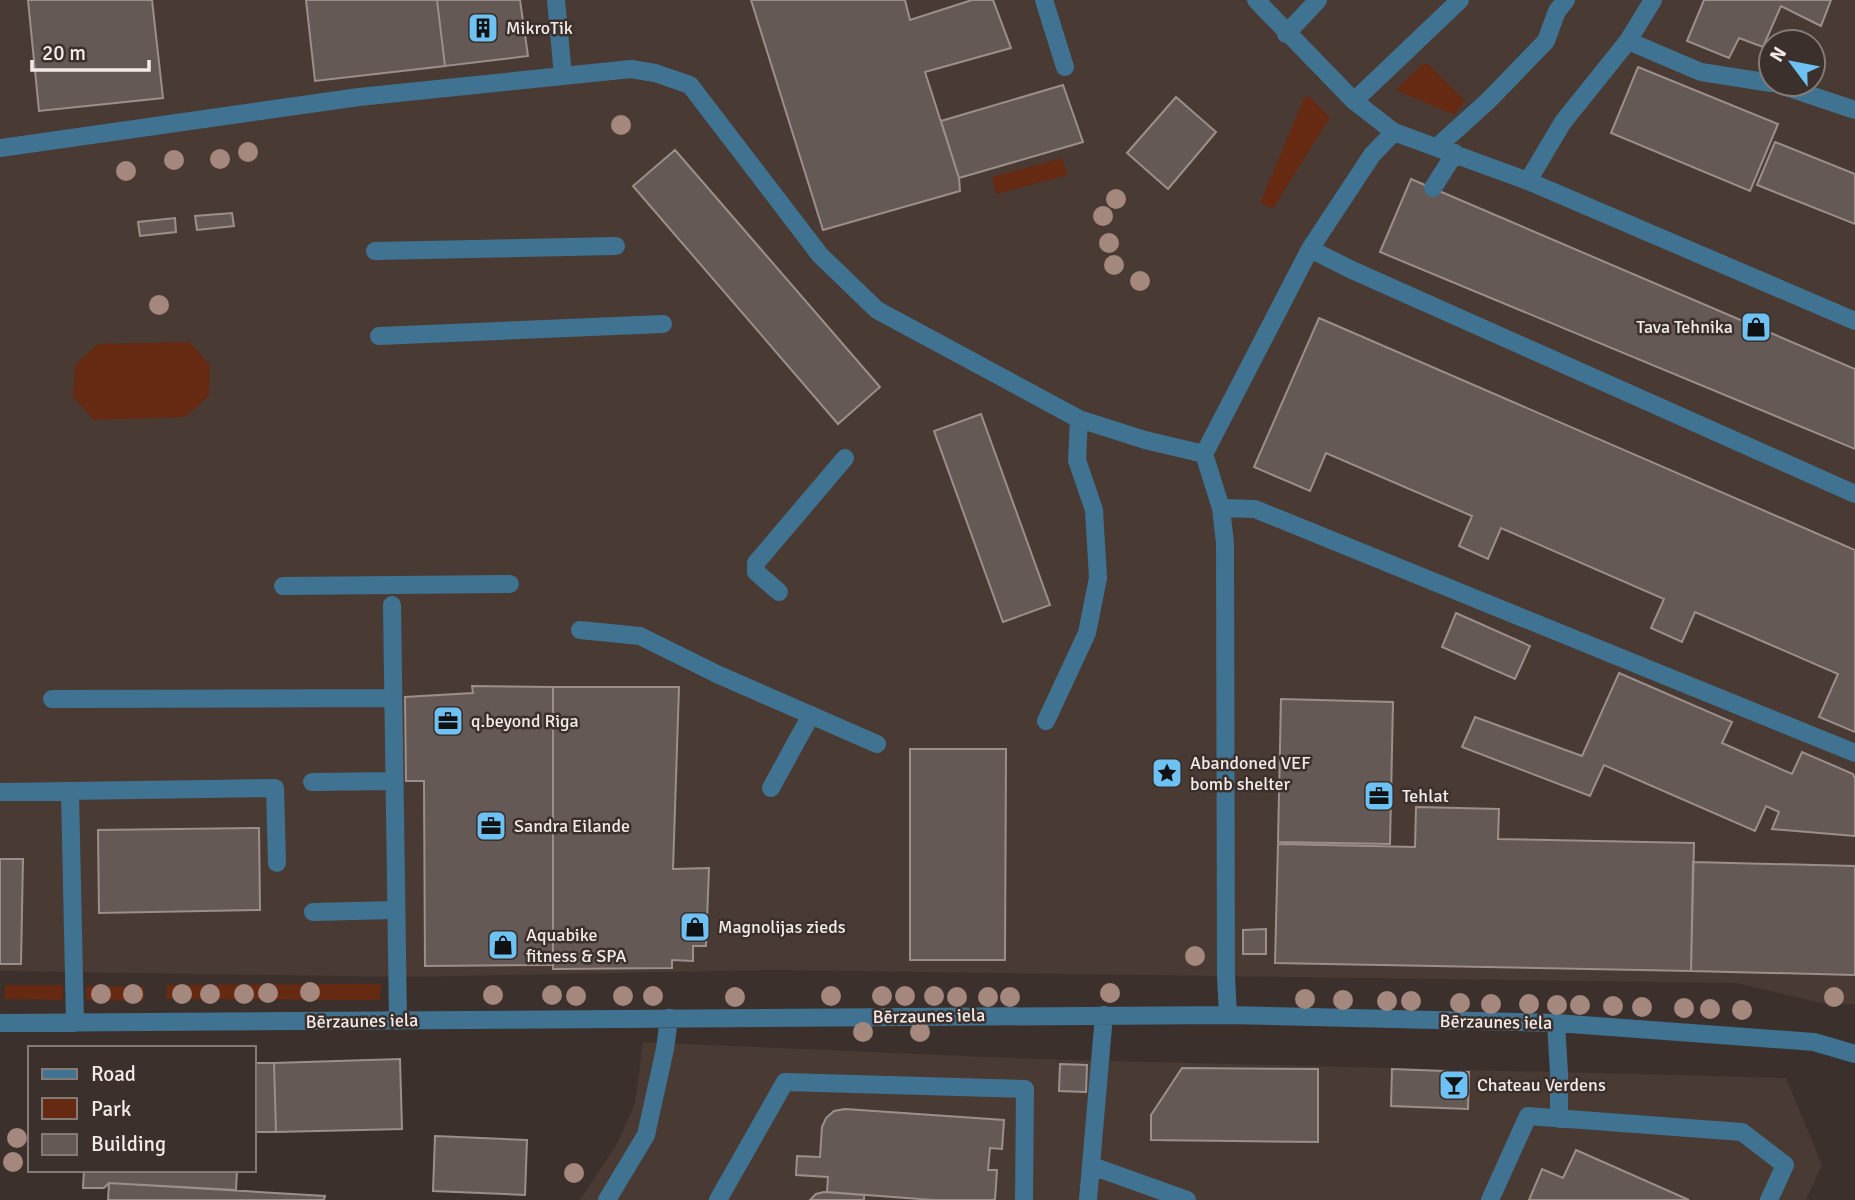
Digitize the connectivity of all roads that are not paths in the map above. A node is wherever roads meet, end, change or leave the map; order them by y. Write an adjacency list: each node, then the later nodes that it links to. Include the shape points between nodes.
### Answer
1 (556, 0): 11 (street)
2 (1044, 0): 10 (street)
3 (1256, 0): 8 (street)
4 (1318, 0): 8 (street)
5 (1460, 0): 14 (street)
6 (1566, 0): 17 (street, via 1546,41)
7 (1653, 0): 9 (street)
8 (1286, 34): 14 (street)
9 (1628, 41): 12 (street, via 1701,72); 20 (street, via 1563,122)
10 (1065, 67)
11 (563, 76): 18 (street, via 359,97); 28 (street, via 631,69 691,85 820,255 877,310)
12 (1757, 81)
13 (1819, 98): 15 (street)
14 (1354, 101): 16 (street)
15 (1855, 110)
16 (1394, 132): 17 (street); 23 (street, via 1372,155)
17 (1437, 147): 19 (street)
18 (0, 148)
19 (1455, 153): 20 (street); 21 (street)
20 (1528, 181): 25 (street)
21 (1433, 188)
22 (616, 246): 24 (street)
23 (1310, 249): 29 (street); 31 (street)
24 (375, 251)
25 (1855, 321)
26 (663, 324): 27 (street)
27 (379, 336)
28 (1079, 419): 29 (street); 41 (street, via 1077,460 1094,510 1098,578 1087,633)
29 (1204, 454): 32 (street)
30 (845, 457): 35 (street, via 756,563 756,572)
31 (1855, 494)
32 (1221, 508): 43 (street, via 1255,509); 53 (street, via 1225,543)
33 (510, 584): 34 (street)
34 (283, 586)
35 (779, 592)
36 (392, 605): 38 (street)
37 (580, 630): 40 (street, via 640,636)
38 (392, 698): 39 (street); 44 (street)
39 (52, 699)
40 (811, 715): 42 (street); 46 (street)
41 (1046, 721)
42 (877, 744)
43 (1855, 753)
44 (393, 781): 45 (street); 50 (street)
45 (312, 782)
46 (771, 788)
47 (0, 792): 48 (street)
48 (70, 792): 49 (street, via 275,788); 57 (street)
49 (277, 863)
50 (395, 910): 51 (street); 55 (street)
51 (313, 912)
52 (1104, 1015): 53 (street, Bērzaunes iela); 54 (street, Bērzaunes iela); 61 (street)
53 (1228, 1015): 58 (street, Bērzaunes iela)
54 (669, 1018): 55 (street, Bērzaunes iela); 62 (street, via 646,1135)
55 (398, 1021): 57 (street, Bērzaunes iela)
56 (0, 1023): 57 (street, Bērzaunes iela)
57 (75, 1023)
58 (1556, 1023): 59 (street, Bērzaunes iela, via 1814,1042); 60 (street)
59 (1855, 1054)
60 (1559, 1119): 67 (street, via 1528,1116); 68 (street, via 1742,1132 1785,1165)
61 (1092, 1166): 65 (street); 66 (street)
62 (607, 1200)
63 (718, 1200): 64 (street, via 785,1082 1025,1088)
64 (1024, 1200)
65 (1088, 1200)
66 (1187, 1200)
67 (1490, 1200)
68 (1769, 1200)

